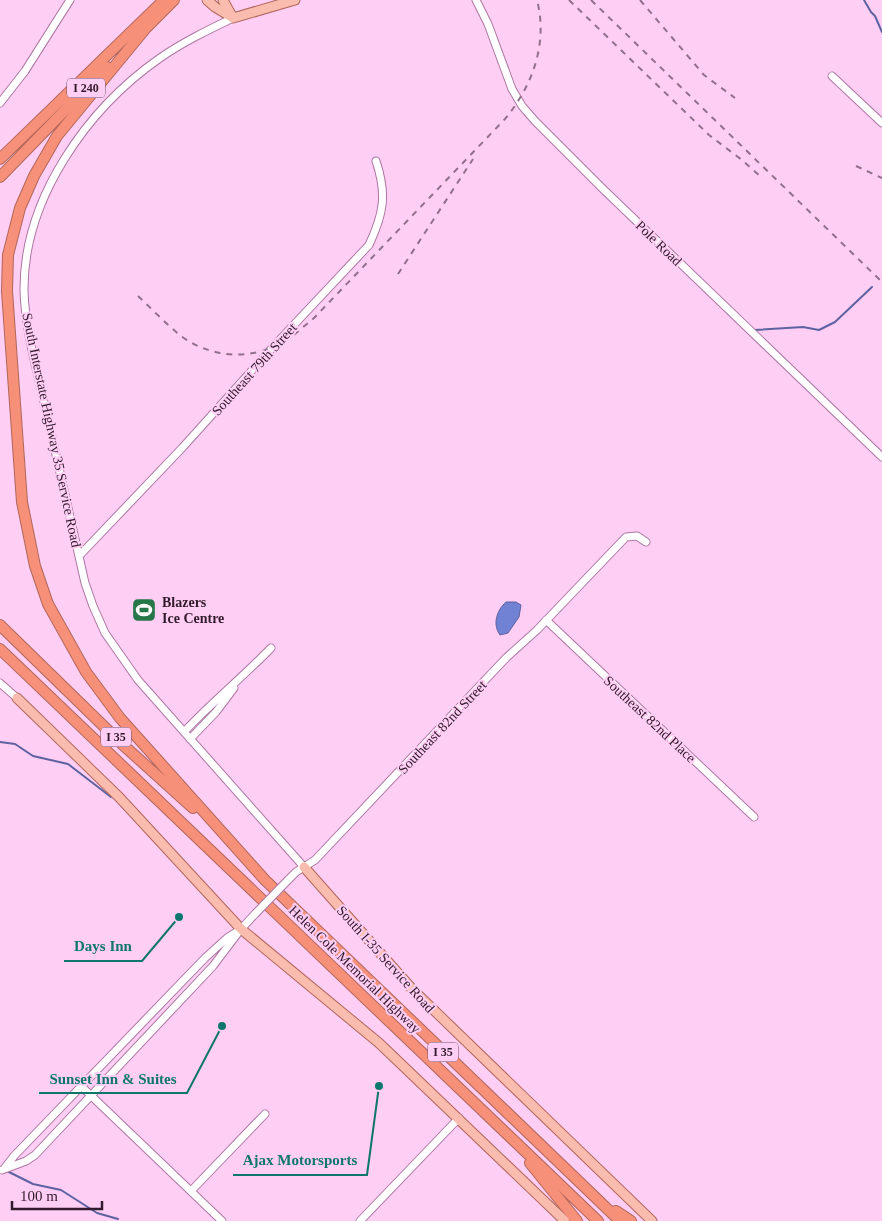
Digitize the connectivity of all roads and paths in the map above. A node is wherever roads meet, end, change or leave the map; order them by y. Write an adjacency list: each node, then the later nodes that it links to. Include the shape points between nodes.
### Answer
1 (70, 0): 11 (street, via 26,71)
2 (164, 0): 13 (highway, I 240)
3 (174, 0): 9 (highway, I 240)
4 (207, 0): 8 (main road)
5 (223, 0): 8 (main road)
6 (295, 0): 8 (main road)
7 (476, 0): 16 (street, Pole Road, via 515,95 535,121)
8 (233, 18): 18 (street, South Interstate Highway 35 Service Road, via 200,33 160,58 132,80 92,121 53,176 30,239 24,290 29,329)
9 (146, 28): 15 (highway, I 240); 30 (highway, via 57,136 34,176 11,240 7,291 22,502 35,566 48,604 86,672 120,718)
10 (832, 76): 12 (street)
11 (0, 103)
12 (882, 123)
13 (0, 159)
14 (376, 161): 18 (street, Southeast 79th Street, via 383,180 382,210 369,245)
15 (0, 177)
16 (882, 457)
17 (646, 542): 19 (street, Southeast 82nd Street, via 637,536 626,537)
18 (79, 556): 24 (street, South Interstate Highway 35 Service Road, via 93,606 106,634)
19 (546, 620): 29 (street, Southeast 82nd Place); 31 (street, Southeast 82nd Street, via 315,860)
20 (0, 625): 30 (highway, I 35, via 122,744)
21 (271, 648): 23 (street)
22 (0, 650): 37 (highway, Helen Cole Memorial Highway / I 35)
23 (241, 679): 27 (street); 28 (street)
24 (138, 680): 27 (street, South I-35 Service Road)
25 (0, 683): 26 (street)
26 (17, 698): 32 (main road, via 119,797)
27 (184, 732): 28 (street, South I-35 Service Road)
28 (190, 739): 31 (street, South I-35 Service Road)
29 (754, 817)
30 (235, 846): 40 (highway, Helen Cole Memorial Highway / I 35, via 265,880)
31 (304, 867): 32 (street, Southeast 82nd Street, bridge); 48 (main road, South I-35 Service Road, via 412,989)
32 (241, 929): 33 (street, Southeast 82nd Street, via 205,958); 34 (street, Southeast 82nd Street, via 213,966); 36 (main road, via 373,1037)
33 (81, 1086): 34 (street); 38 (street, Southeast 82nd Street)
34 (91, 1096): 38 (street, Southeast 82nd Street, via 35,1155); 39 (street)
35 (265, 1114): 39 (street)
36 (458, 1118): 41 (main road); 43 (street)
37 (500, 1128): 44 (highway); 45 (highway, Helen Cole Memorial Highway / I 35)
38 (1, 1171)
39 (191, 1191): 42 (street)
40 (598, 1200): 46 (highway, Helen Cole Memorial Highway / I 35); 47 (highway)
41 (562, 1220)
42 (222, 1221)
43 (360, 1221)
44 (577, 1221)
45 (598, 1221)
46 (620, 1221)
47 (631, 1221)
48 (652, 1221)

